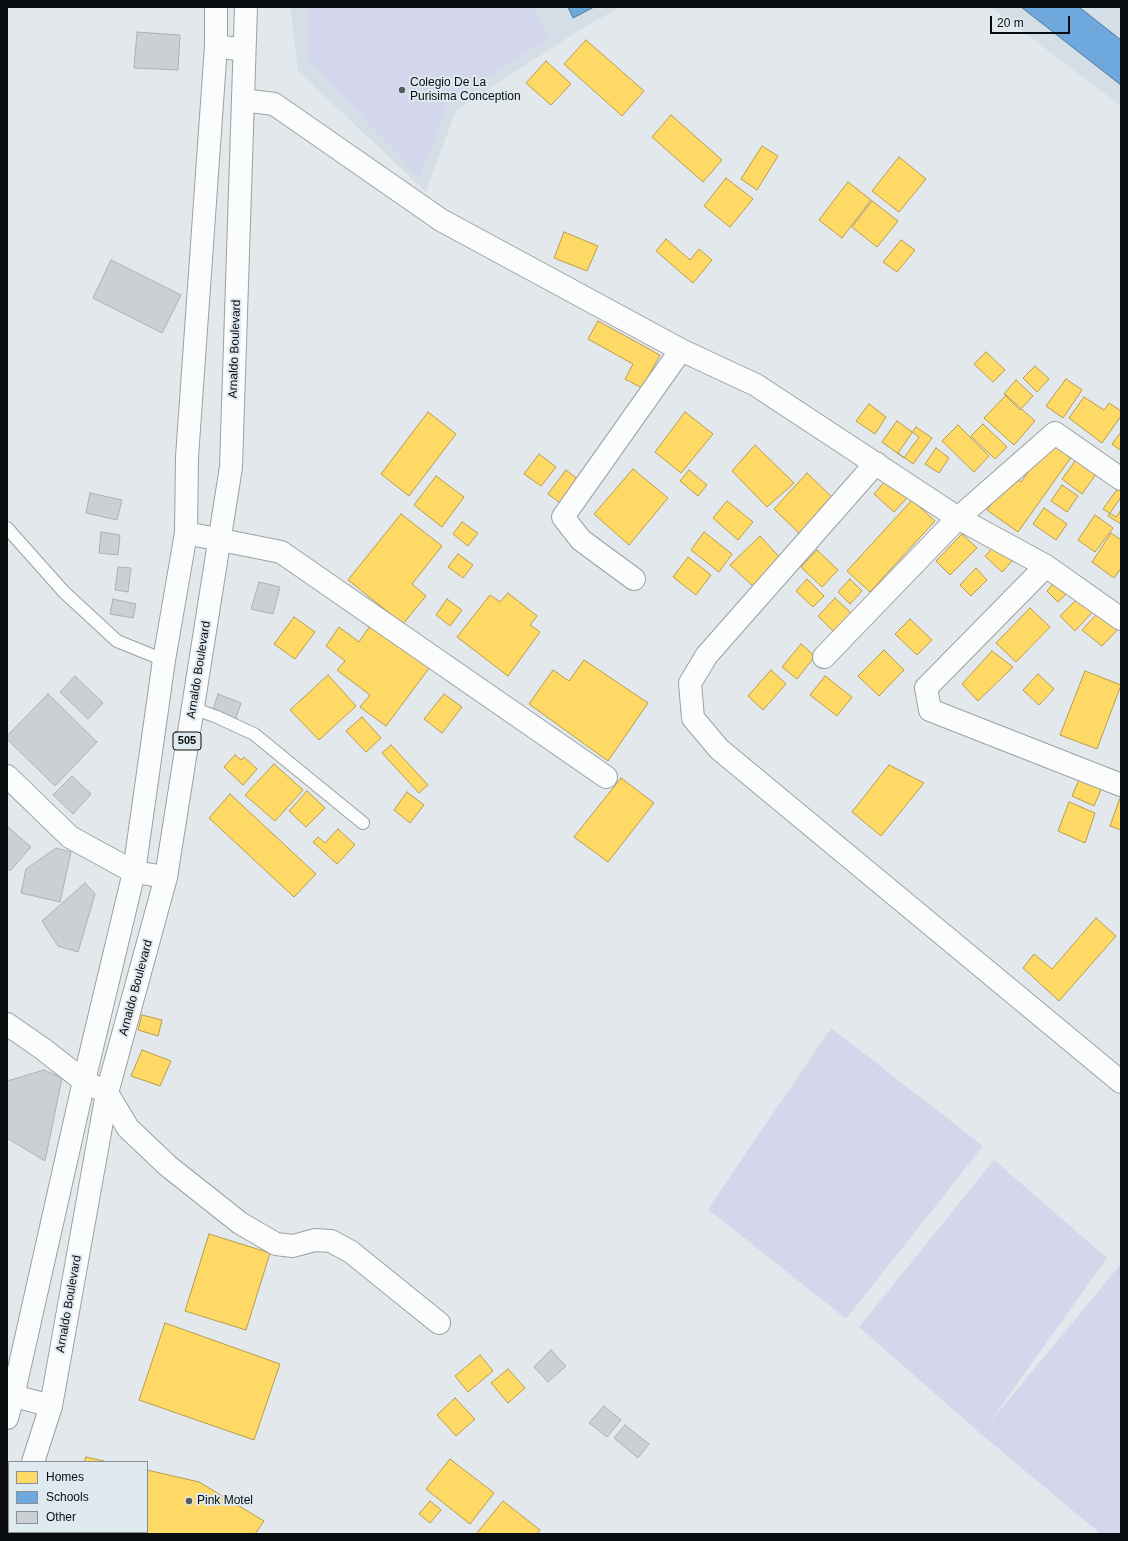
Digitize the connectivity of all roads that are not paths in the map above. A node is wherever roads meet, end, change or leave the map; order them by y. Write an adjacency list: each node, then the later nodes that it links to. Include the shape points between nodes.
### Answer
1 (216, 7): 3 (main road)
2 (246, 7): 4 (main road, Arnaldo Boulevard / 505)
3 (216, 46): 4 (main road); 11 (main road, via 187,457)
4 (244, 50): 5 (main road, Arnaldo Boulevard / 505)
5 (243, 100): 6 (main road, via 274,104 441,220); 12 (main road, Arnaldo Boulevard / 505, via 231,467)
6 (681, 350): 7 (main road, via 756,385); 14 (main road, via 563,517 581,540)
7 (876, 464): 9 (main road); 27 (main road, via 706,655 690,683 693,718 719,749)
8 (1121, 479): 9 (main road, via 1054,433)
9 (958, 518): 13 (main road); 16 (main road)
10 (7, 528): 17 (lane, via 64,592 116,641)
11 (186, 533): 12 (main road); 17 (main road)
12 (220, 540): 18 (main road, Arnaldo Boulevard / 505); 20 (main road, via 281,552)
13 (1046, 566): 15 (main road); 21 (main road, via 926,688 930,710)
14 (634, 579)
15 (1121, 619)
16 (824, 657)
17 (164, 660): 23 (main road)
18 (193, 708): 22 (lane, via 254,734); 24 (main road, Arnaldo Boulevard / 505)
19 (7, 776): 23 (main road, via 70,837)
20 (606, 777)
21 (1121, 785)
22 (363, 823)
23 (134, 872): 24 (main road); 26 (main road)
24 (166, 877): 28 (main road, Arnaldo Boulevard / 505)
25 (7, 1024): 26 (main road)
26 (84, 1081): 28 (main road); 30 (main road)
27 (1121, 1082)
28 (107, 1093): 29 (main road, via 128,1128 168,1166 240,1223 276,1244 293,1246 315,1240 331,1241 351,1252); 31 (main road, Arnaldo Boulevard / 505)
29 (439, 1323)
30 (10, 1395): 31 (main road); 32 (main road)
31 (51, 1406): 33 (main road, Arnaldo Boulevard / 505)
32 (7, 1418)
33 (33, 1461)

